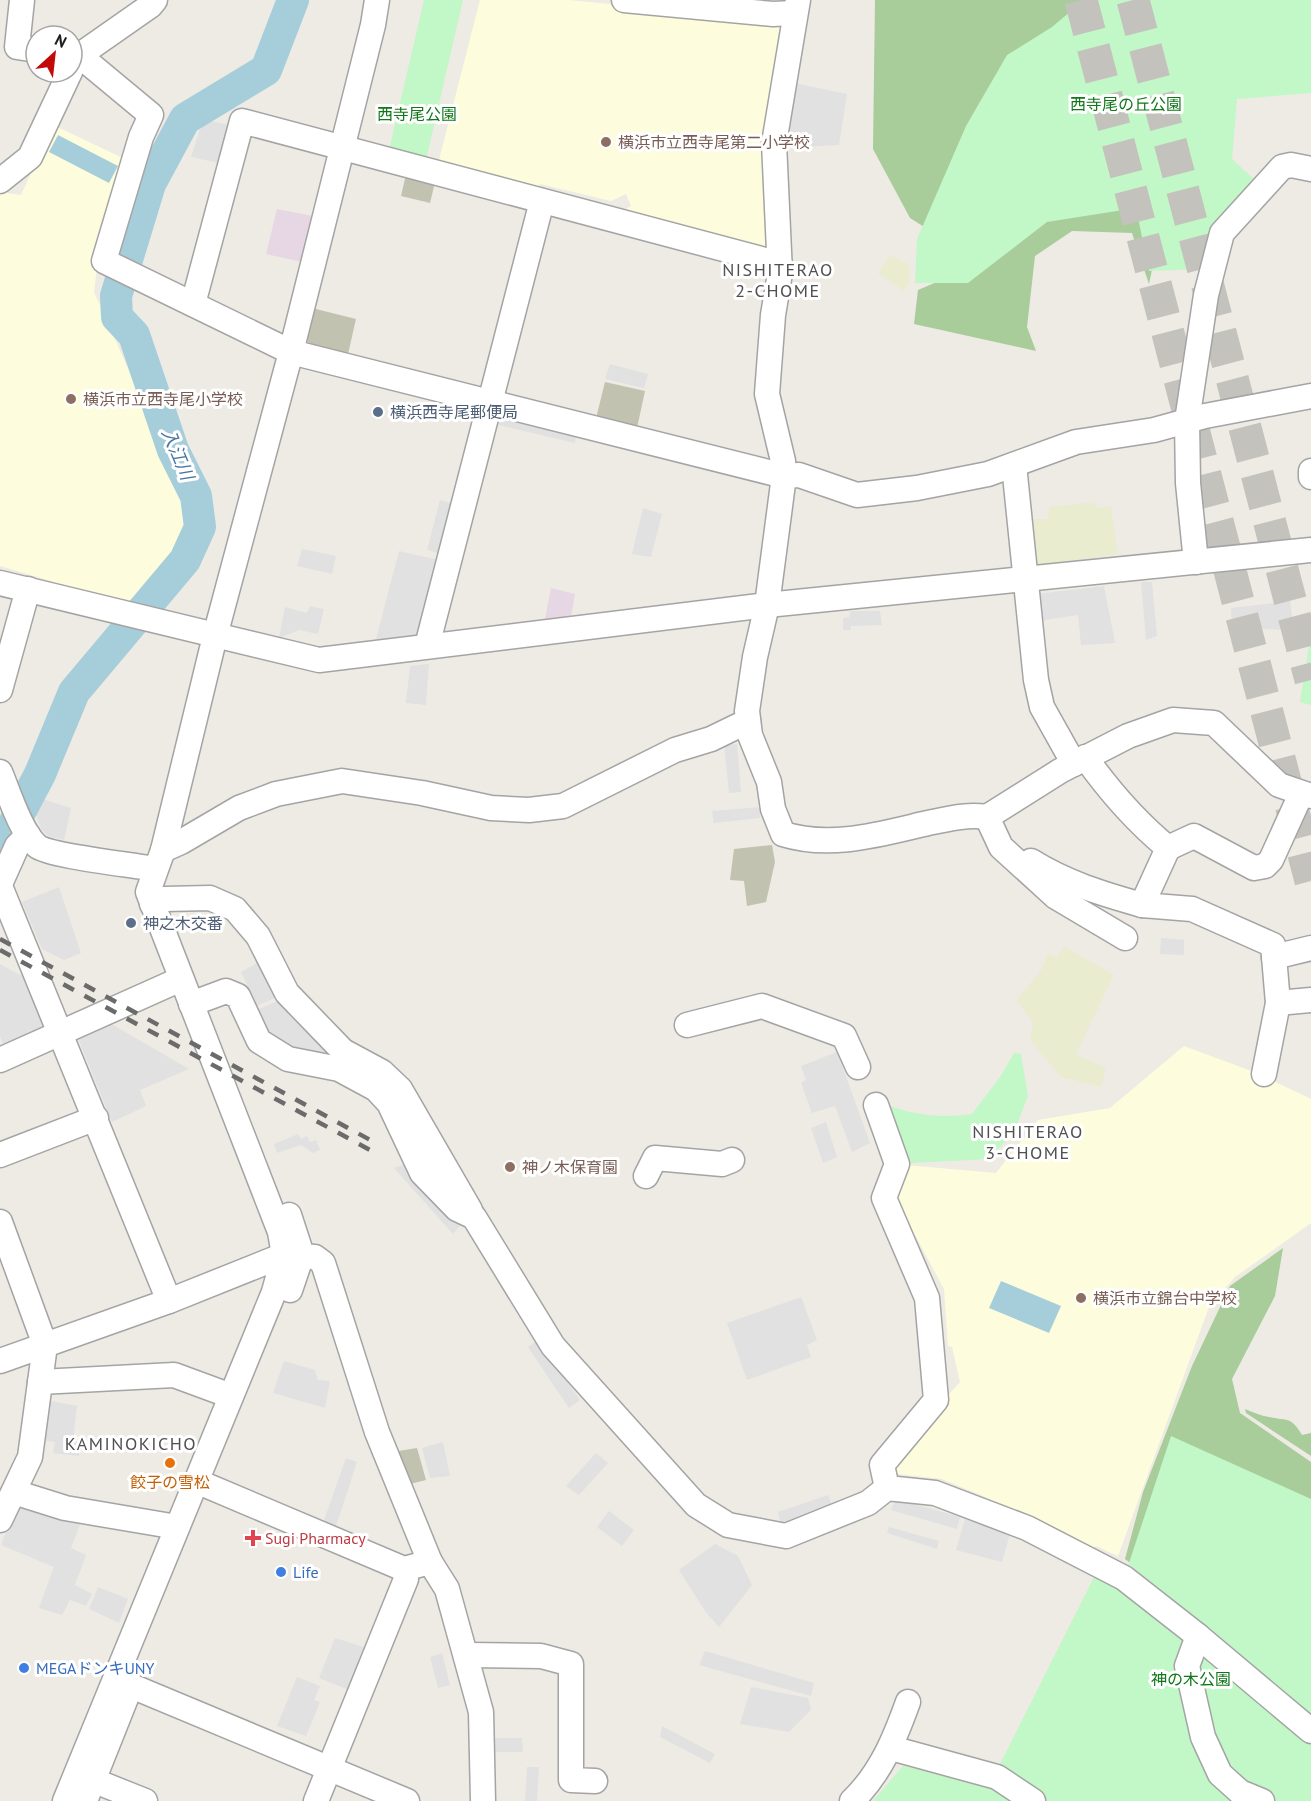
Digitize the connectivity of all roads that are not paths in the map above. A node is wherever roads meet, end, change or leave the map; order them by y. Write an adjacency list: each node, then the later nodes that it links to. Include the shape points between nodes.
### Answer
1 (22, 0): 6 (street, via 17,46)
2 (155, 0): 7 (street)
3 (377, 0): 10 (street)
4 (624, 0): 5 (street, via 773,14)
5 (796, 6): 14 (street, via 774,143)
6 (24, 47)
7 (84, 55)
8 (84, 61): 15 (street, via 151,115 104,261)
9 (63, 84): 12 (street, via 30,157)
10 (343, 148): 13 (street); 15 (street, via 242,121); 16 (street)
11 (1311, 169): 19 (street, via 1281,167 1222,233 1206,295)
12 (0, 181)
13 (542, 201): 14 (street); 18 (street)
14 (780, 264): 22 (street, via 767,394)
15 (193, 304): 16 (street)
16 (291, 352): 18 (street); 30 (street)
17 (1311, 396): 19 (street)
18 (490, 402): 22 (street); 31 (street)
19 (1186, 421): 20 (street, via 1076,442); 25 (street)
20 (1014, 465): 22 (street, via 917,488 857,495 799,475); 26 (street)
21 (1311, 471): 23 (street)
22 (784, 476): 29 (street)
23 (1311, 477)
24 (1311, 550): 25 (street)
25 (1196, 562): 26 (street)
26 (1027, 578): 29 (street); 34 (street, via 1042,706)
27 (0, 583): 28 (street)
28 (28, 590): 30 (street); 32 (street)
29 (767, 605): 31 (street); 33 (street, via 755,657)
30 (214, 636): 31 (street, via 319,660); 40 (street)
31 (427, 646)
32 (0, 690)
33 (748, 721): 37 (street, via 783,834 819,842 869,836 968,814); 40 (street, via 711,739 675,750 563,806 529,810 491,808 342,781 276,794 239,808)
34 (1079, 761): 36 (street, via 1128,736 1173,720 1214,723 1265,775); 37 (street); 39 (street, via 1138,824)
35 (0, 772): 38 (street)
36 (1306, 795): 39 (street, via 1265,866 1254,868 1194,836)
37 (989, 816): 43 (street, via 1031,861 1053,874 1093,892); 44 (street, via 1001,847 1056,897)
38 (15, 817): 40 (street, via 37,847); 41 (street, via 17,846)
39 (1168, 848): 43 (street)
40 (159, 859): 42 (street)
41 (0, 885): 52 (street)
42 (158, 902): 47 (street); 49 (street); 61 (street, via 210,898 235,909 258,936 287,993 343,1051 382,1072 400,1089)
43 (1142, 905): 46 (street, via 1192,909 1273,945)
44 (1125, 938)
45 (1311, 948): 46 (street)
46 (1274, 957): 50 (street)
47 (181, 979): 49 (street); 52 (street)
48 (1311, 1000): 50 (street)
49 (198, 1002): 61 (street, via 226,991 238,996 259,1041 288,1059 339,1069 376,1089 389,1103 422,1173 457,1209); 63 (street, via 280,1232)
50 (1278, 1003): 55 (street)
51 (687, 1025): 54 (street, via 762,1006 847,1028)
52 (62, 1033): 53 (street); 57 (street)
53 (0, 1060)
54 (858, 1067)
55 (1264, 1074)
56 (876, 1105): 70 (street, via 897,1164 884,1198 927,1298 936,1400 882,1465)
57 (96, 1118): 58 (street); 64 (street)
58 (0, 1155)
59 (732, 1160): 60 (street, via 722,1164 655,1158)
60 (646, 1176)
61 (474, 1217): 70 (street, via 553,1346 696,1505 728,1525 786,1536 868,1503)
62 (0, 1222): 65 (street)
63 (293, 1255): 64 (street); 68 (street); 69 (street); 74 (street, via 315,1257 323,1263 377,1432)
64 (169, 1300): 65 (street)
65 (45, 1345): 66 (street); 67 (street)
66 (0, 1360)
67 (40, 1382): 68 (street, via 174,1375); 71 (street, via 30,1457)
68 (231, 1396): 69 (street)
69 (203, 1485): 73 (street); 75 (street); 78 (street)
70 (887, 1488): 76 (street, via 935,1493 1027,1528 1124,1578)
71 (14, 1492): 72 (street); 73 (street, via 65,1508)
72 (0, 1520)
73 (177, 1527): 78 (street)
74 (430, 1562): 75 (street); 77 (street, via 447,1589)
75 (404, 1569): 82 (street, via 406,1579)
76 (1198, 1635): 80 (street); 92 (street, via 1187,1666 1203,1737 1220,1774 1240,1792)
77 (466, 1655): 83 (street, via 541,1656 571,1664 572,1780); 89 (street, via 481,1712)
78 (124, 1683): 82 (street); 84 (street)
79 (908, 1702): 81 (street)
80 (1311, 1731)
81 (891, 1748): 90 (street); 91 (street, via 997,1777)
82 (329, 1768): 87 (street); 88 (street)
83 (595, 1781)
84 (85, 1785): 85 (street); 86 (street)
85 (65, 1801)
86 (145, 1801)
87 (316, 1801)
88 (408, 1801)
89 (483, 1801)
90 (852, 1801)
91 (1033, 1801)
92 (1262, 1801)

